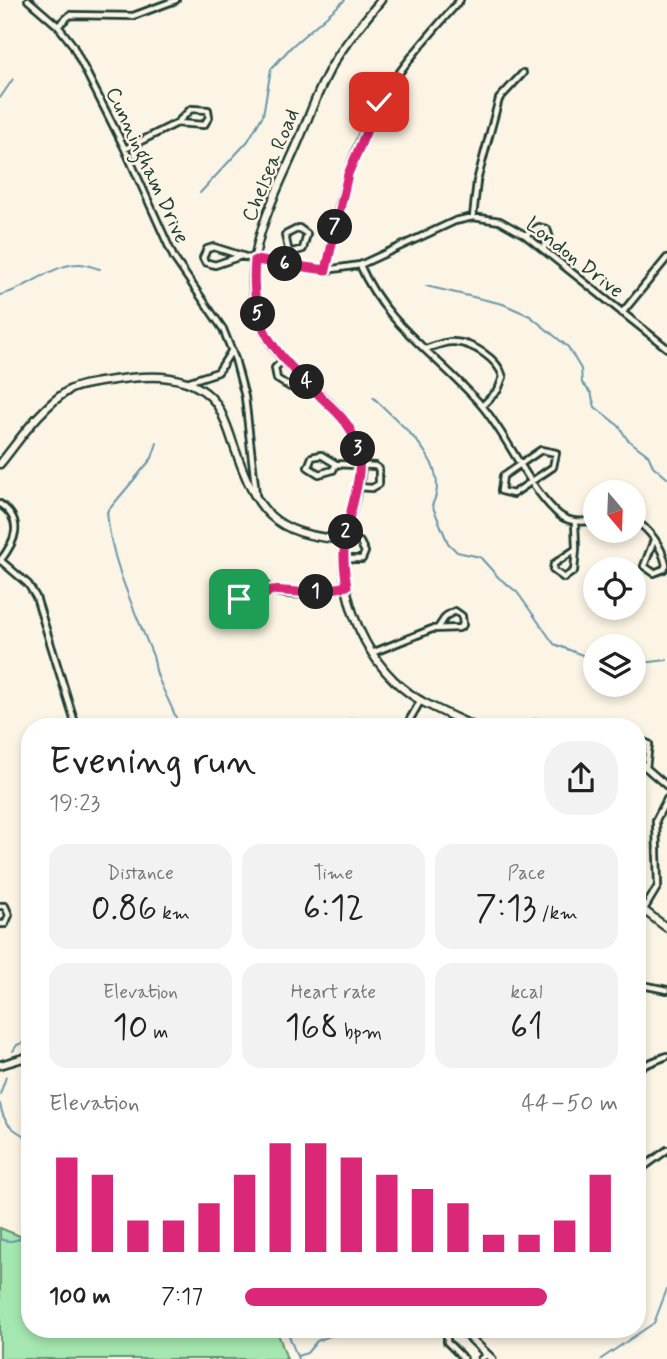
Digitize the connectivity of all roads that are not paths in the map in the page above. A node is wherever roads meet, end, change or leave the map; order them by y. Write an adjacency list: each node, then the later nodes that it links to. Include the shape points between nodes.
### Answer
1 (28, 0): 5 (street, Cunningham Drive)
2 (381, 0): 15 (street, Chelsea Road, via 343,48 320,88 262,228)
3 (460, 0): 18 (street, via 379,102 348,174)
4 (172, 1): 5 (street, via 132,16 70,15)
5 (58, 26): 8 (street, Cunningham Drive, via 72,44)
6 (523, 73): 9 (street, via 499,99 477,181)
7 (177, 123): 7 (street, via 204,125 208,110 191,109); 8 (street)
8 (125, 149): 22 (street, Cunningham Drive, via 174,258 223,329)
9 (473, 217): 10 (street, London Drive, via 500,221); 17 (street)
10 (525, 235): 11 (street, London Drive); 11 (street, via 539,227 547,229 550,238)
11 (543, 249): 19 (street, London Drive)
12 (289, 253): 12 (street, via 285,235 299,228 307,234 307,242 303,249); 16 (street)
13 (240, 256): 13 (street, via 215,265 203,258 214,247); 15 (street)
14 (667, 258): 19 (street)
15 (255, 260): 16 (street); 23 (street, Chelsea Road, via 256,308)
16 (287, 264): 18 (street)
17 (360, 265): 18 (street); 21 (street, via 394,321)
18 (326, 270)
19 (622, 313): 20 (street, London Drive)
20 (667, 348)
21 (426, 349): 26 (street); 26 (street, via 453,341 480,351 498,365 503,377 498,390)
22 (232, 350): 24 (street, via 218,372); 33 (street, Cunningham Drive, via 245,397)
23 (283, 360): 25 (street, Chelsea Road); 25 (street, via 275,368 277,379 290,387)
24 (187, 382): 28 (street, via 128,378 68,390 38,417); 33 (street, via 215,403)
25 (307, 383): 30 (street, Chelsea Road, via 349,428)
26 (482, 406): 27 (street)
27 (522, 463): 31 (street); 31 (street, via 503,476 500,491 513,494); 31 (street, via 541,450 556,453 554,467)
28 (0, 464)
29 (336, 464): 29 (street, via 316,455 308,467 319,474 333,470); 30 (street)
30 (360, 464): 32 (street, Chelsea Road); 32 (street, via 375,466 381,478 376,486)
31 (533, 480): 35 (street, via 554,511)
32 (359, 487): 38 (street, Chelsea Road)
33 (257, 502): 38 (street, via 277,522 302,533)
34 (0, 504): 42 (street, via 17,533)
35 (575, 522): 36 (street); 40 (street)
36 (583, 522)
37 (646, 528): 39 (street)
38 (345, 540): 41 (street, Chelsea Road); 41 (street, via 360,542 365,552 362,559)
39 (654, 540): 39 (street, via 644,566 654,573 666,565)
40 (576, 549): 40 (street, via 554,564 558,576 564,579 574,571)
41 (345, 559): 43 (street, Chelsea Road)
42 (0, 560): 48 (street, via 37,597)
43 (347, 586): 44 (street, via 312,593); 46 (street, Chelsea Road, via 360,631)
44 (271, 590): 44 (street, via 251,606 239,599 239,590 255,574)
45 (438, 628): 45 (street, via 459,628 462,616 450,612); 46 (street)
46 (372, 653): 47 (street, Chelsea Road, via 396,681)
47 (421, 700): 49 (street); 50 (street, Chelsea Road)
48 (74, 718)
49 (411, 718)
50 (457, 718)
51 (646, 743): 52 (street)
52 (646, 768): 53 (street)
53 (667, 786)
54 (667, 799): 56 (street, via 656,820 658,886)
55 (0, 906): 58 (street, via 5,906 9,915 5,924)
56 (646, 906)
57 (646, 913): 59 (street)
58 (0, 924)
59 (667, 928)
60 (646, 986): 61 (street)
61 (667, 990)
62 (667, 1056): 64 (street)
63 (21, 1059): 65 (street)
64 (646, 1064)
65 (0, 1065)
66 (667, 1150): 67 (street)
67 (646, 1165)
68 (447, 1338): 71 (street)
69 (469, 1338): 70 (street)
70 (486, 1357)
71 (464, 1359)

